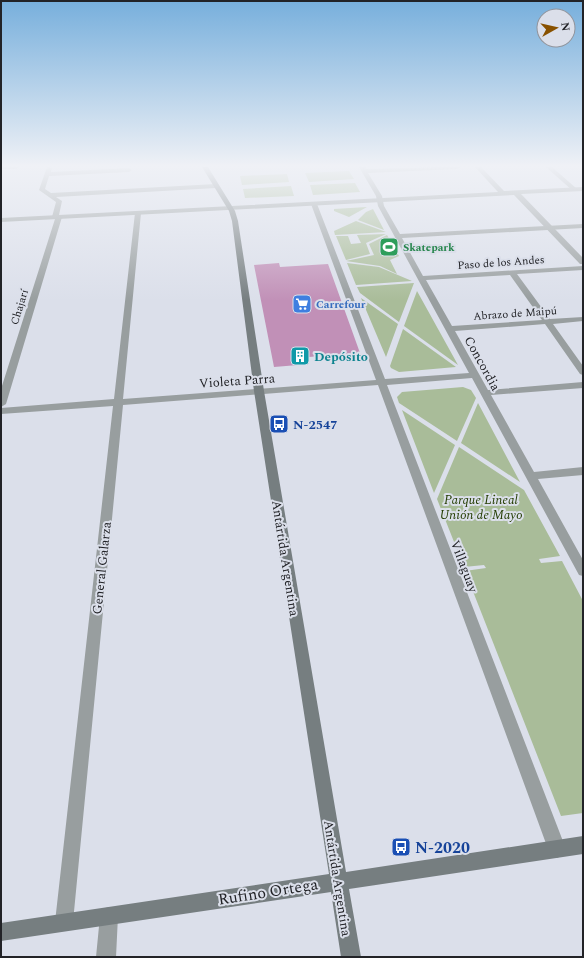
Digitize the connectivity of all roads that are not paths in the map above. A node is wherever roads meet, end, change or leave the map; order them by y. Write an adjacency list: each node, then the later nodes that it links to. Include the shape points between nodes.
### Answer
1 (58, 212): 8 (street, Chajarí)
2 (162, 212): 7 (street)
3 (231, 212): 24 (main road, Antártida Argentina, via 235,221)
4 (317, 212): 22 (street, Villaguay)
5 (384, 212): 12 (street, Concordia)
6 (534, 212): 11 (street)
7 (138, 213): 8 (street); 26 (street, General Galarza)
8 (57, 217): 9 (street); 27 (street, Chajarí)
9 (1, 220)
10 (583, 226): 11 (street)
11 (550, 228): 12 (street); 13 (street)
12 (398, 236): 16 (street, Concordia)
13 (583, 262)
14 (583, 268): 15 (street, Paso de los Andes)
15 (512, 272): 16 (street, Paso de los Andes); 18 (street)
16 (421, 278): 19 (street, Concordia)
17 (583, 319): 18 (street, Abrazo de Maipú)
18 (547, 322): 19 (street, Abrazo de Maipú); 20 (street)
19 (449, 329): 21 (street, Concordia)
20 (583, 372)
21 (474, 375): 22 (street, Violeta Parra); 25 (street, Concordia)
22 (381, 382): 24 (street, Violeta Parra); 33 (street, Villaguay)
23 (583, 385): 25 (street)
24 (259, 391): 26 (street, Violeta Parra); 34 (main road, Antártida Argentina)
25 (485, 393): 30 (street, Concordia)
26 (118, 402): 28 (street, Violeta Parra); 36 (street, General Galarza)
27 (1, 404)
28 (1, 411)
29 (583, 471): 30 (street)
30 (531, 476): 31 (street, Concordia)
31 (583, 571)
32 (583, 845): 33 (main road, Rufino Ortega)
33 (557, 849): 34 (main road, Rufino Ortega)
34 (339, 881): 35 (main road, Rufino Ortega); 39 (main road, Antártida Argentina)
35 (109, 916): 36 (main road, Rufino Ortega); 38 (street)
36 (64, 922): 37 (main road, Rufino Ortega)
37 (1, 932)
38 (106, 957)
39 (351, 957)

